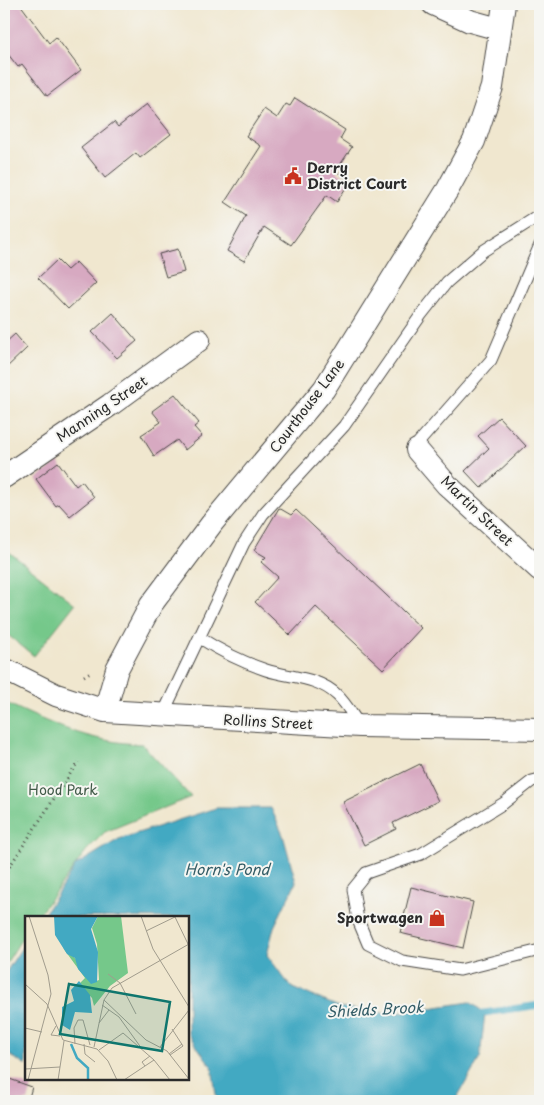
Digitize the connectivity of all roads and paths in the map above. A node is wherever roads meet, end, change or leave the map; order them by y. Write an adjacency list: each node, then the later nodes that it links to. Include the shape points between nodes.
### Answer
1 (433, 4): 3 (street)
2 (504, 4): 3 (street)
3 (499, 29): 14 (street, Courthouse Lane, via 492,87 474,141 448,188 324,389 213,522 151,606 117,669)
4 (540, 215): 10 (lane, via 483,251 447,282 426,308 344,426 263,514 244,543)
5 (540, 245): 7 (lane, via 491,360 420,442)
6 (199, 340): 8 (street, Manning Street)
7 (417, 450): 9 (street, Martin Street, via 447,485)
8 (4, 477)
9 (540, 570)
10 (200, 638): 15 (lane); 16 (lane, via 236,660 324,686 338,696)
11 (96, 666): 13 (path)
12 (4, 669): 14 (street, Rollins Street, via 56,695)
13 (84, 676)
14 (105, 711): 15 (street, Rollins Street)
15 (162, 716): 16 (street, Rollins Street)
16 (360, 726): 17 (street, Rollins Street)
17 (540, 729)
18 (78, 762): 20 (path)
19 (540, 779): 21 (lane, via 532,781 504,803 421,854 366,873 353,889 358,920 368,944 402,961 460,970)
20 (4, 876)
21 (540, 950)

